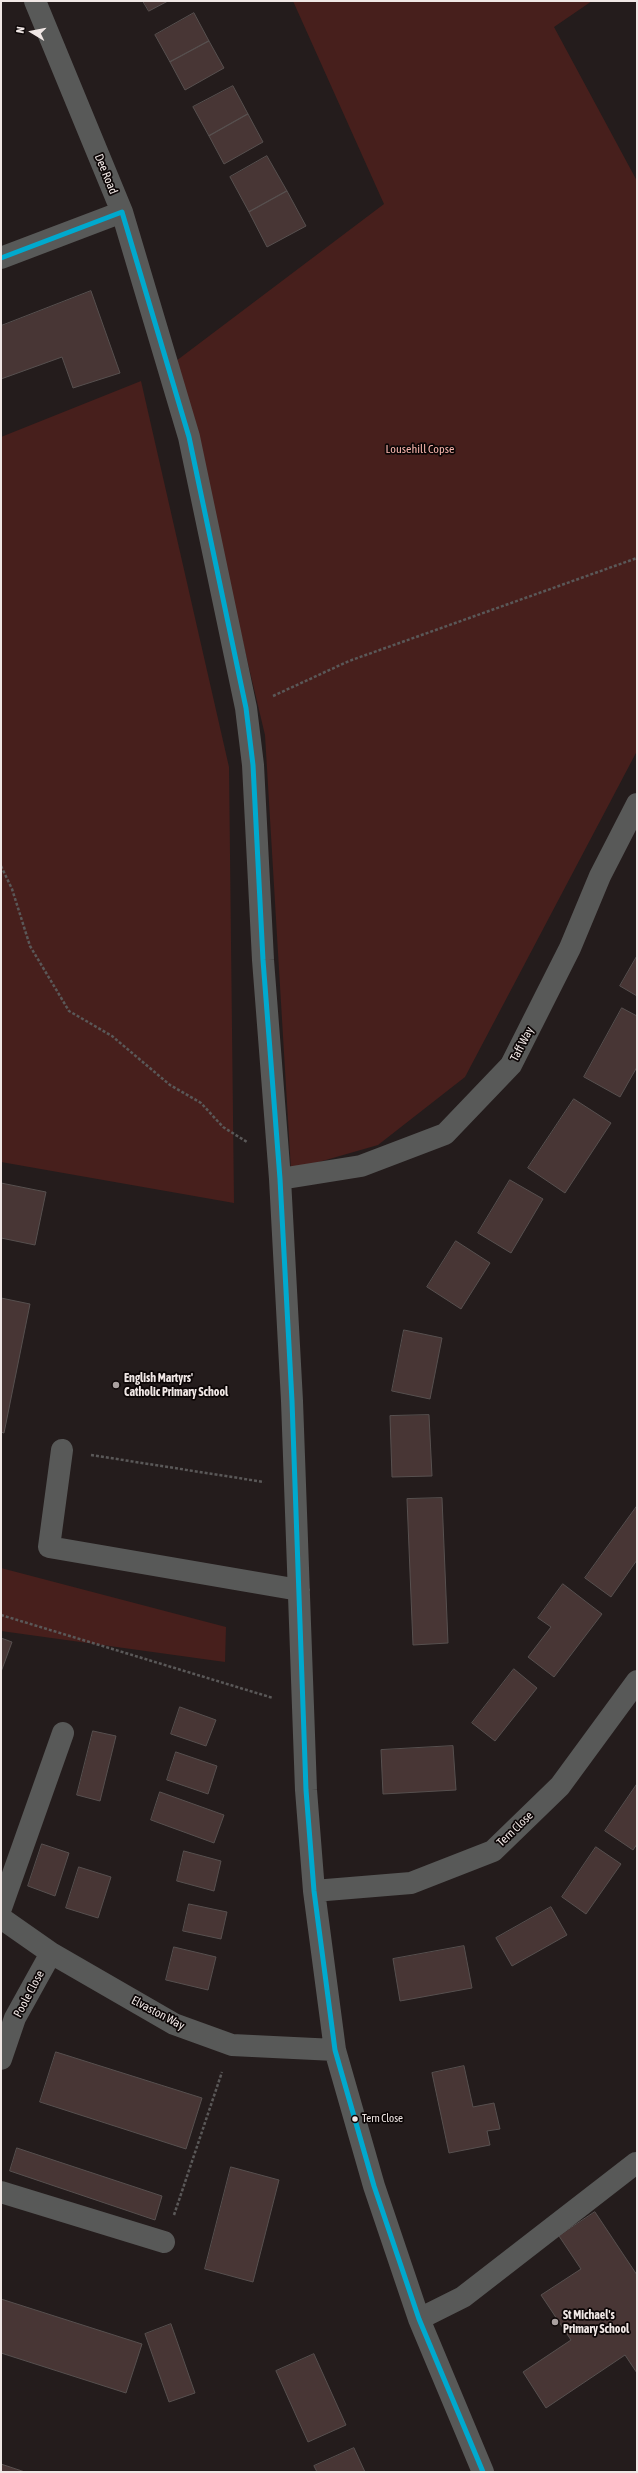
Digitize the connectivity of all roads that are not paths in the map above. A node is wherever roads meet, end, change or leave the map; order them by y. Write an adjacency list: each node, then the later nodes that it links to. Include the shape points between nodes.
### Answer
1 (35, 1): 2 (street, Dee Road)
2 (122, 212): 3 (street); 5 (street, Dee Road, via 189,437 246,708 253,765 263,960)
3 (1, 258)
4 (637, 804): 5 (street, Taff Way, via 600,876 570,948 511,1066 445,1134 361,1166)
5 (280, 1179): 7 (street, Dee Road)
6 (62, 1450): 7 (street, via 49,1547)
7 (299, 1590): 10 (street, Dee Road, via 306,1790)
8 (637, 1680): 10 (street, Tern Close, via 560,1786 493,1851 411,1882)
9 (62, 1733): 11 (street)
10 (314, 1891): 14 (street, Dee Road)
11 (1, 1908)
12 (1, 1918): 13 (street, Elvaston Way)
13 (51, 1953): 14 (street, Elvaston Way, via 174,2024 232,2045); 15 (street, Poole Close, via 15,2018)
14 (335, 2050): 19 (street, Dee Road, via 374,2186)
15 (1, 2059)
16 (636, 2163): 19 (street, via 463,2297)
17 (1, 2192): 18 (street)
18 (164, 2242)
19 (418, 2319): 20 (street, Dee Road)
20 (483, 2472)

